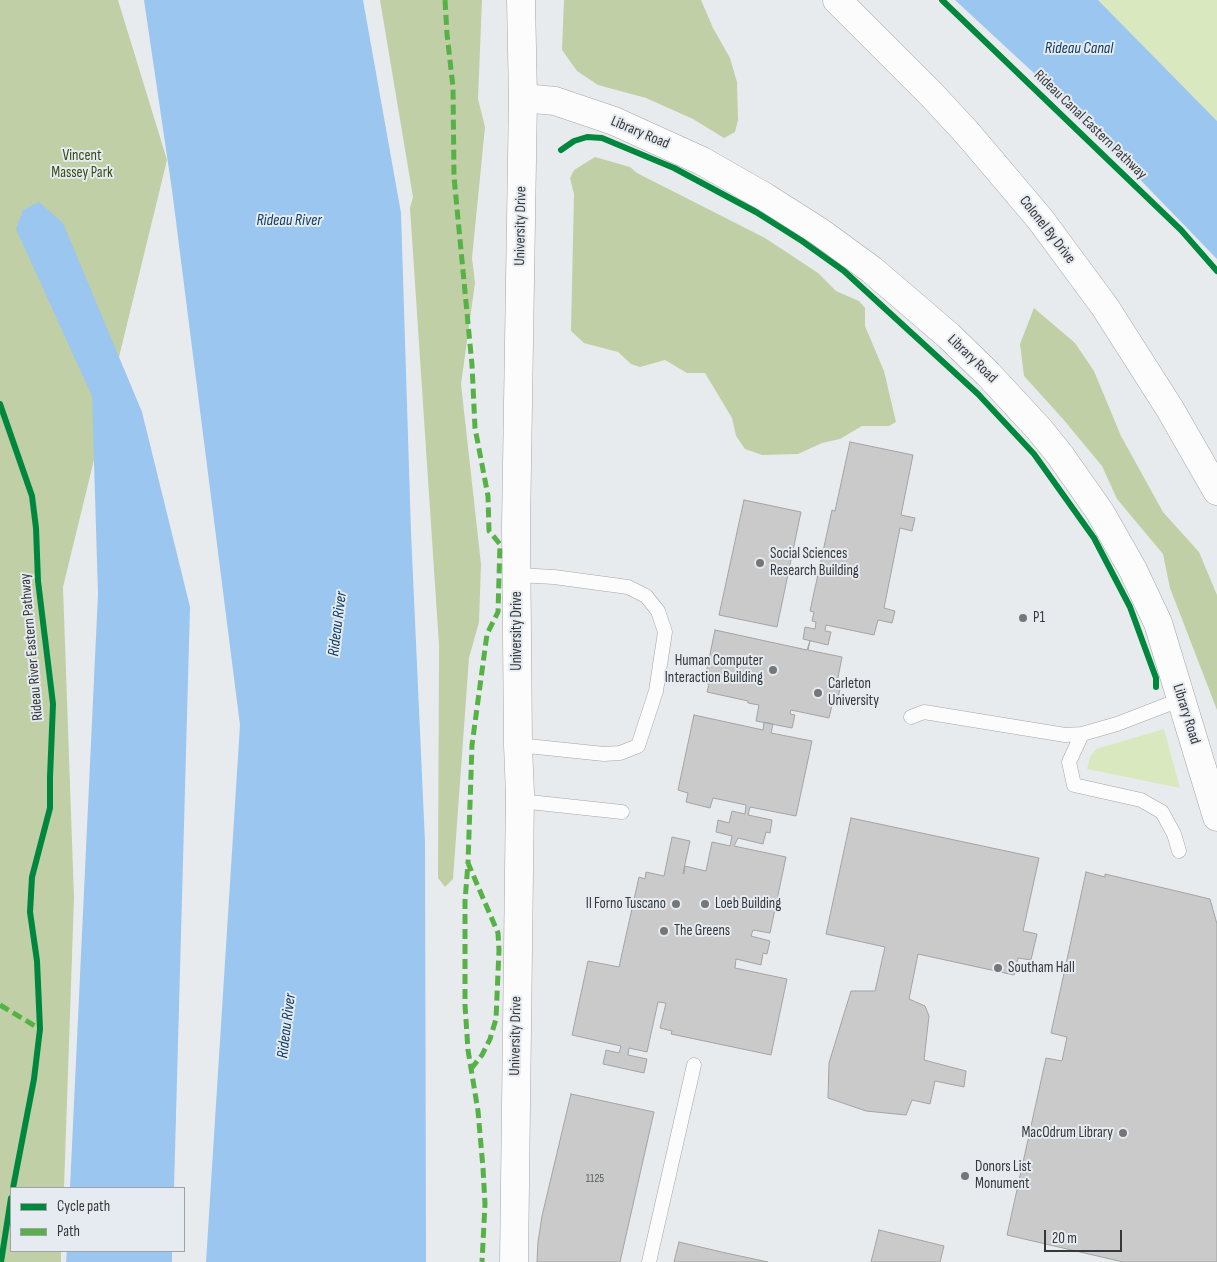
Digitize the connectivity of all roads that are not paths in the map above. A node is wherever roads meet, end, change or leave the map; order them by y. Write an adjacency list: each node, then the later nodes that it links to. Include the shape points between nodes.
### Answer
1 (521, 0): 3 (street, University Drive)
2 (837, 0): 4 (street, Colonel By Drive, via 932,95 1040,219 1105,307)
3 (523, 98): 5 (street, University Drive); 6 (street, Library Road, via 555,101 614,121 738,180 841,247 949,336 1039,428 1100,512 1158,623)
4 (1217, 491)
5 (517, 575): 9 (street, University Drive); 9 (lane, via 628,587 646,596 658,611 665,632 656,691 638,746 620,753 604,754)
6 (1182, 699): 8 (lane); 12 (street, Library Road)
7 (911, 717): 8 (lane, via 924,712 1065,735)
8 (1082, 734): 13 (lane, via 1069,762 1074,784 1141,800 1162,812)
9 (518, 745): 10 (street, University Drive)
10 (520, 801): 11 (lane); 15 (street, University Drive)
11 (622, 812)
12 (1217, 817)
13 (1179, 851)
14 (694, 1065): 16 (lane)
15 (514, 1262)
16 (649, 1262)

